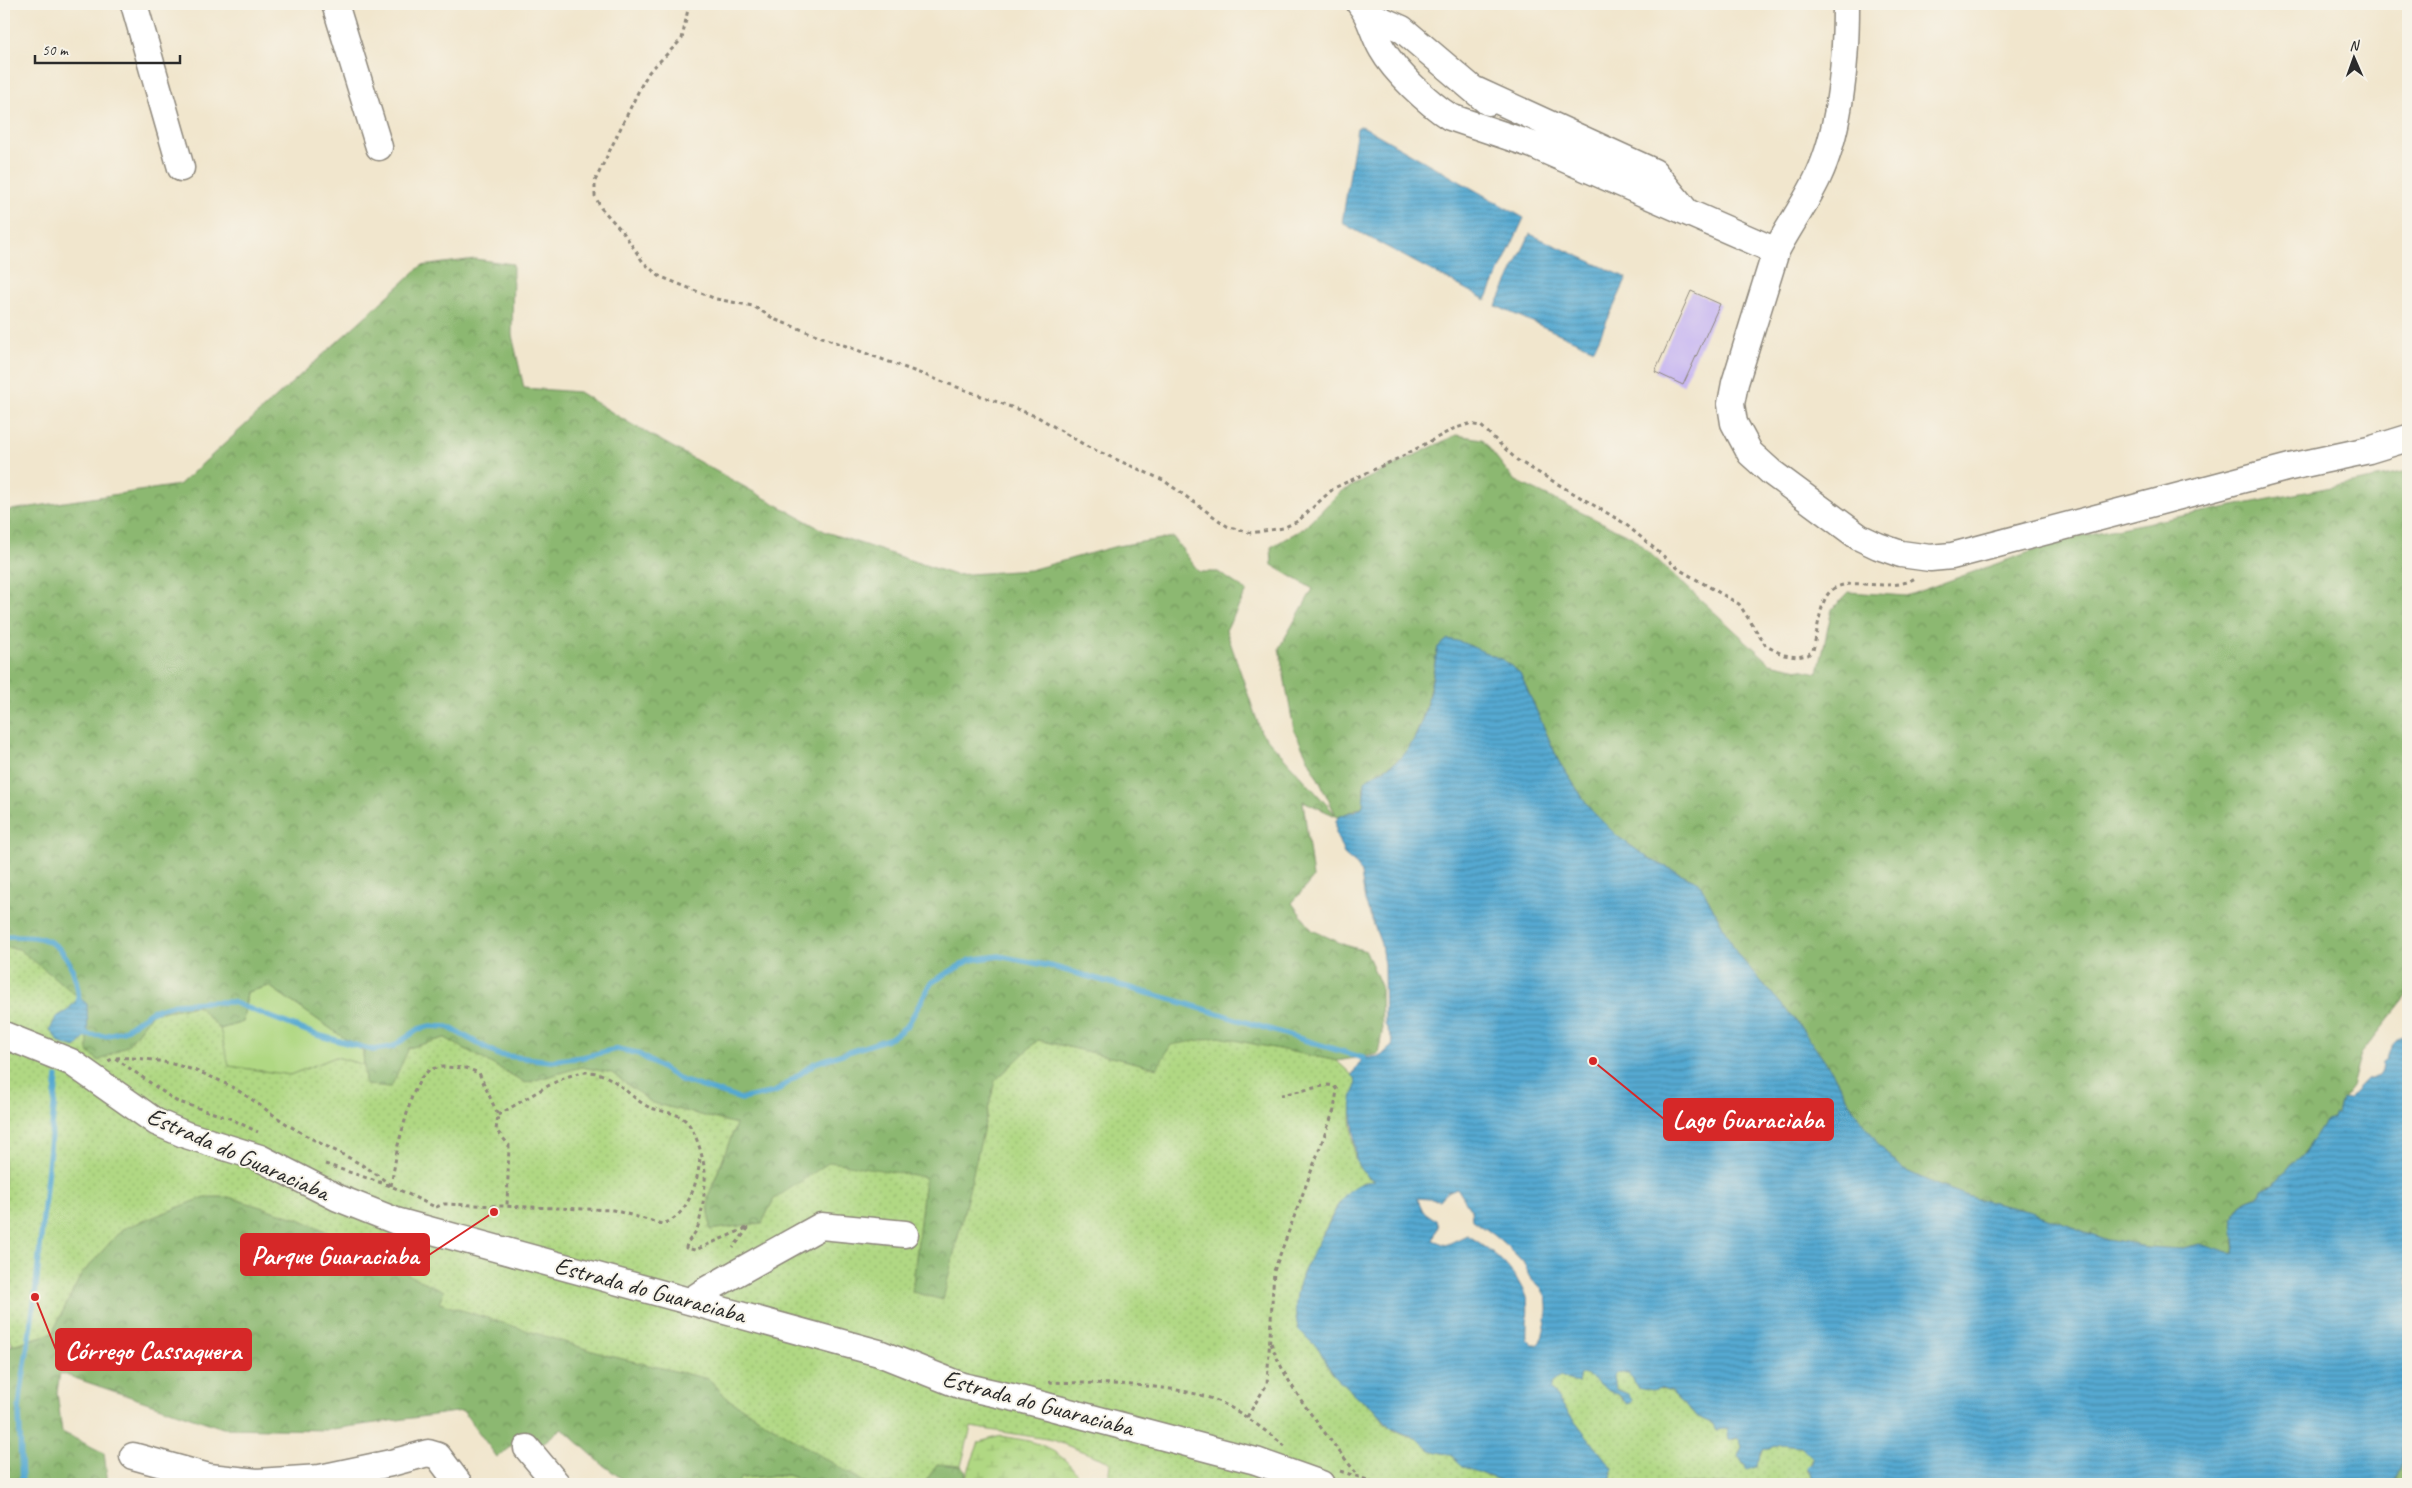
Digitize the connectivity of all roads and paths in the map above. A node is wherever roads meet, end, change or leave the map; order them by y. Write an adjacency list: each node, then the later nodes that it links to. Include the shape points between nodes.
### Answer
1 (134, 4): 9 (street)
2 (335, 4): 8 (street)
3 (689, 4): 13 (path, via 682,39 640,86 594,188 597,202 624,232 643,262 659,276 677,285 716,299 753,306 776,320 1038,416 1088,447 1163,480 1227,526 1252,533 1284,528 1298,521 1334,488 1453,429 1469,424 1481,426 1517,460 1624,523 1680,570 1738,604 1766,646 1784,655 1797,657 1808,655 1813,650 1826,597 1837,586 1845,583 1900,585 1914,579)
4 (1846, 4): 11 (street, via 1846,38 1836,119 1818,176)
5 (1364, 9): 6 (street, via 1402,30); 7 (street, via 1377,40 1393,64 1440,111 1459,121)
6 (1475, 90): 7 (street); 10 (street, via 1654,172)
7 (1533, 145): 10 (street)
8 (379, 147)
9 (182, 168)
10 (1685, 211): 11 (street)
11 (1776, 251): 13 (street, via 1735,383 1731,404 1734,423 1750,453 1859,537 1901,554)
12 (2408, 438): 13 (street, via 2071,523 1979,550)
13 (1930, 558)
14 (4, 1035): 23 (street, Estrada do Guaraciaba, via 71,1062 156,1122 260,1158 368,1211 424,1230)
15 (116, 1058): 17 (path, via 137,1057 177,1066 229,1085 300,1133 378,1174 392,1186 408,1109 426,1072 442,1067 476,1071 482,1077)
16 (1281, 1094): 24 (path, via 1328,1085 1337,1090 1334,1110 1274,1271)
17 (498, 1115): 18 (path, via 570,1076 592,1072 613,1079 645,1105 686,1120); 19 (path, via 496,1130 509,1145)
18 (700, 1154): 19 (path, via 690,1196 676,1217 667,1223 657,1224 613,1210); 22 (path, via 705,1176 703,1194 698,1227 686,1248 695,1250 748,1227 724,1260)
19 (507, 1206): 20 (path, via 444,1204)
20 (436, 1207)
21 (905, 1234): 22 (street, via 821,1226)
22 (726, 1279): 23 (street)
23 (690, 1301): 31 (street, Estrada do Guaraciaba, via 879,1353 962,1386 1217,1451)
24 (1270, 1340): 25 (path, via 1267,1384); 28 (path, via 1277,1359 1301,1397)
25 (1247, 1418)
26 (527, 1448): 30 (street)
27 (134, 1456): 29 (street, via 209,1477 258,1482 320,1478 428,1453 438,1456)
28 (1361, 1478)
29 (459, 1484)
30 (556, 1484)
31 (1322, 1484)

